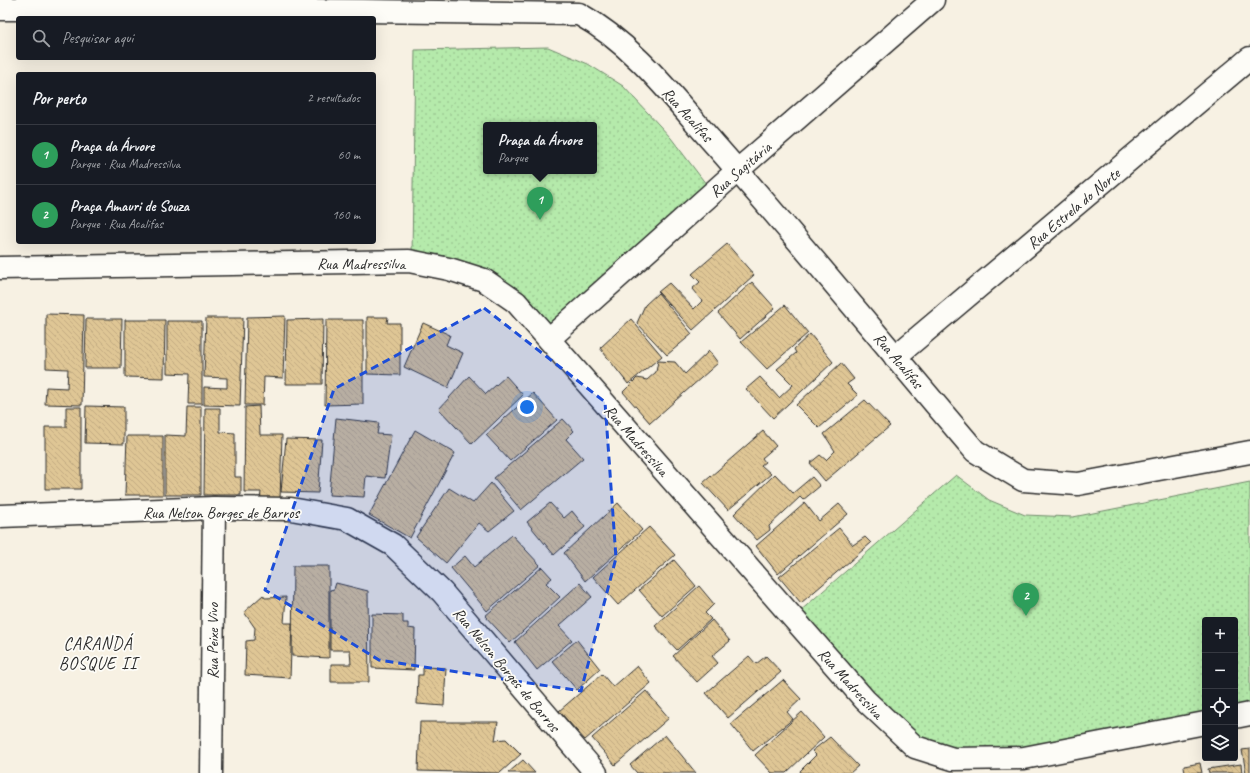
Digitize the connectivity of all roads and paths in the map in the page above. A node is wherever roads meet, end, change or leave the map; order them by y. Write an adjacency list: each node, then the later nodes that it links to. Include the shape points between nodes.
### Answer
1 (933, 0): 6 (street, Rua Sagitária)
2 (219, 4): 3 (street, Rua Acalifas); 4 (street, Rua Acalifas)
3 (583, 7): 6 (street, Rua Acalifas, via 642,63)
4 (0, 8)
5 (1250, 58): 9 (street, Rua Estrela do Norte)
6 (738, 170): 8 (street, Rua Sagitária); 9 (street, Rua Acalifas)
7 (0, 268): 8 (street, Rua Madressilva, via 409,262 449,268 484,280 516,302)
8 (549, 339): 15 (street, Rua Madressilva, via 865,700 915,747 953,759 1024,758)
9 (895, 357): 10 (street, Rua Acalifas, via 976,451 1023,480 1078,484)
10 (1250, 452)
11 (214, 508): 12 (street, Rua Nelson Borges de Barros); 16 (street, Rua Peixe Vivo); 17 (street, Rua Nelson Borges de Barros, via 291,509 347,519 393,545 442,592)
12 (0, 516)
13 (1250, 714): 14 (street)
14 (1238, 716)
15 (1202, 724)
16 (211, 773)
17 (596, 773)

